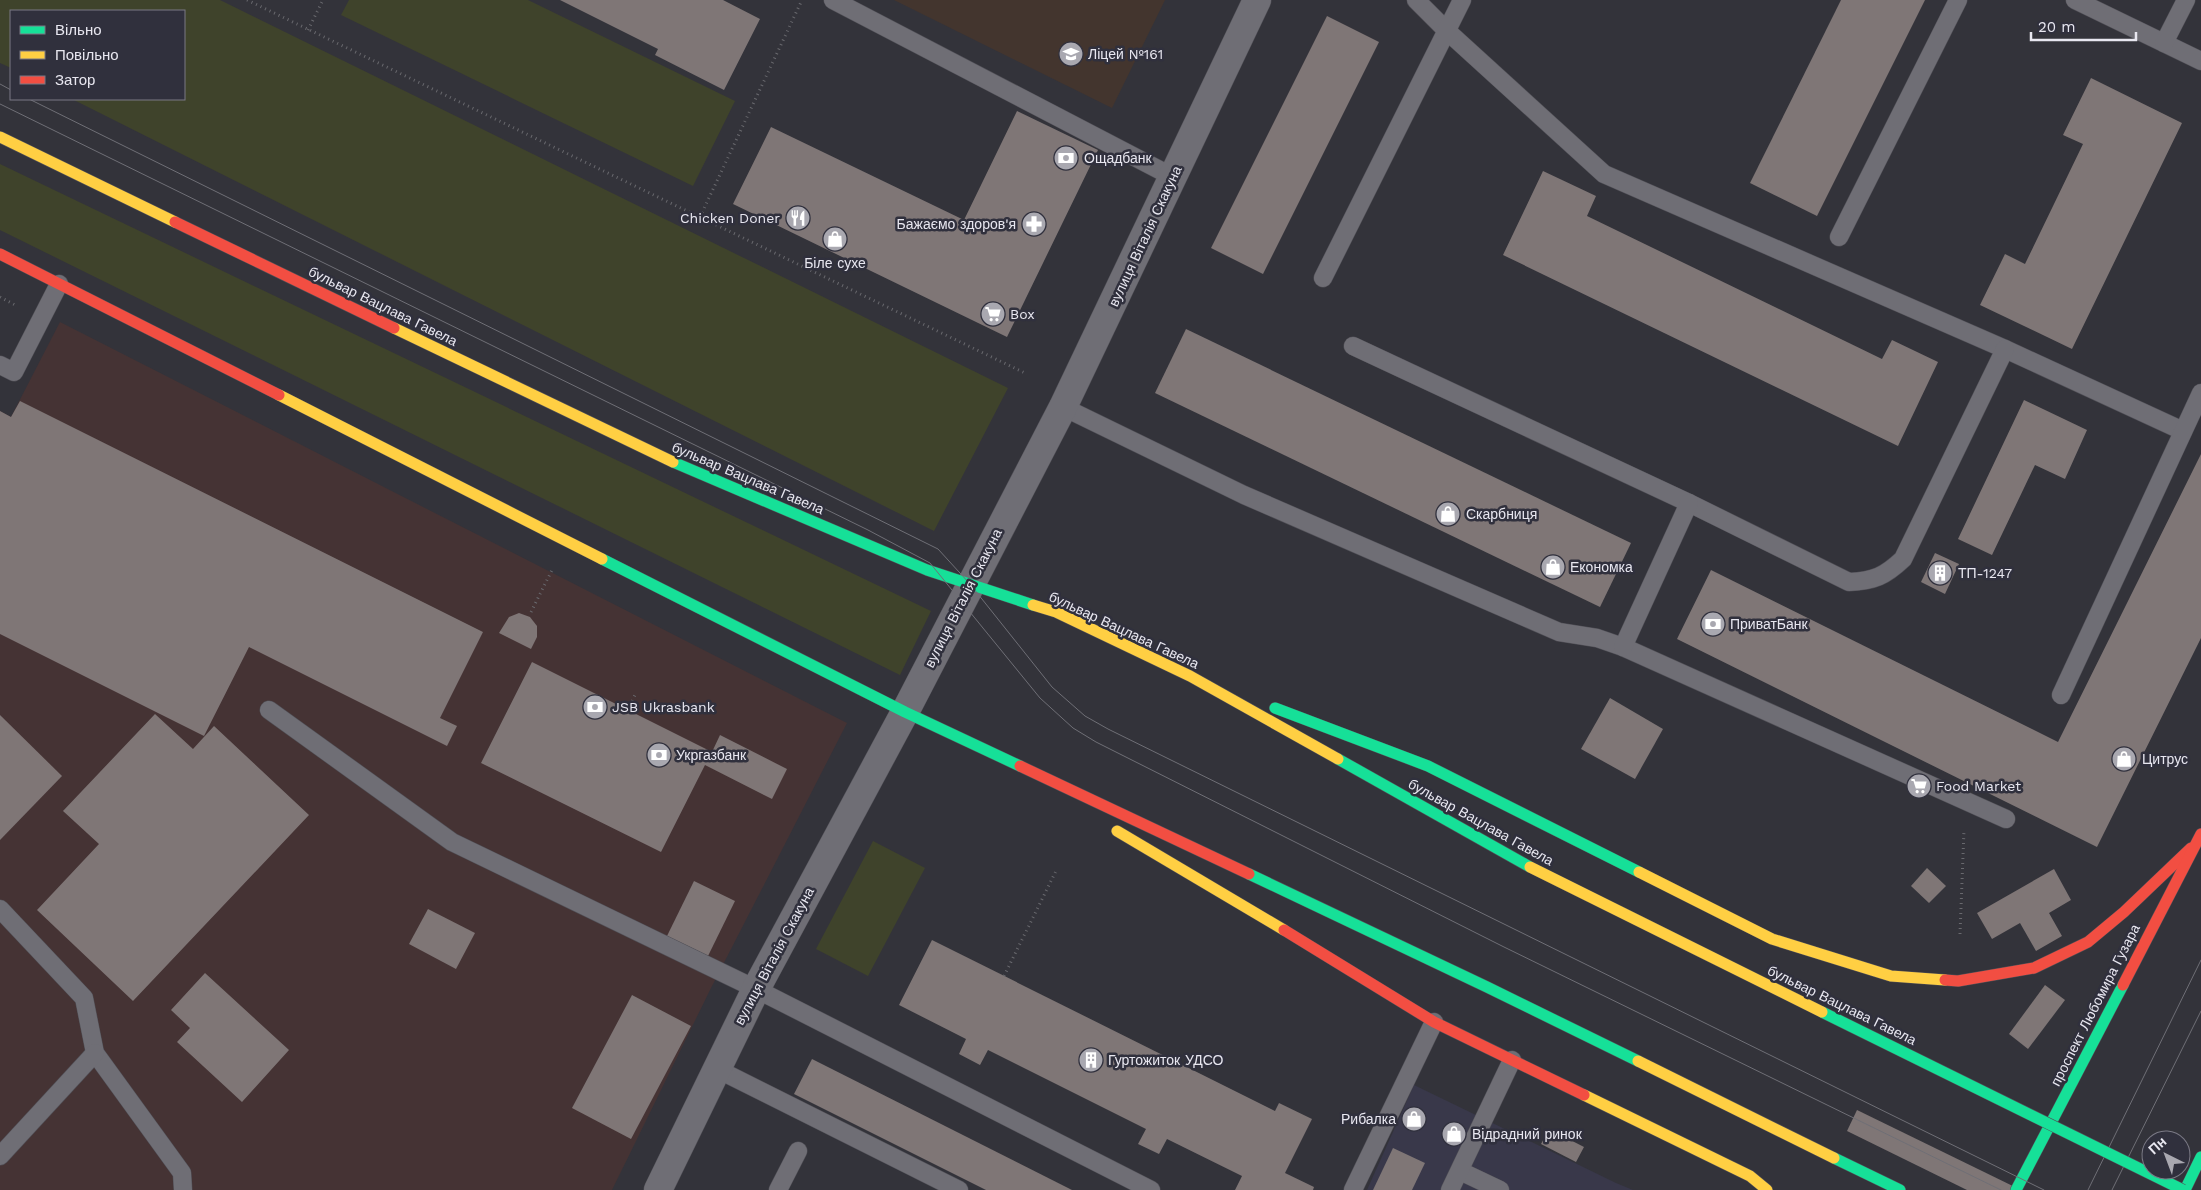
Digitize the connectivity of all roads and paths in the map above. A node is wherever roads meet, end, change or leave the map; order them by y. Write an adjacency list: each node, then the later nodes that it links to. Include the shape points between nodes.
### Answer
1 (247, 0): 11 (path)
2 (323, 0): 11 (path)
3 (802, 0): 17 (path)
4 (833, 0): 16 (lane)
5 (1257, 0): 16 (street, вулиця Віталія Скакуна)
6 (1416, 0): 12 (lane)
7 (1462, 0): 12 (lane)
8 (1958, 0): 18 (lane)
9 (2075, 0): 13 (lane)
10 (2186, 0): 13 (lane)
11 (308, 30): 17 (path)
12 (1447, 31): 20 (lane); 23 (lane, via 1604,174)
13 (2164, 43): 14 (lane)
14 (2201, 61)
15 (0, 137): 31 (main road, бульвар Вацлава Гавела, via 661,457 927,570)
16 (1173, 177): 27 (street, вулиця Віталія Скакуна)
17 (700, 217): 25 (path)
18 (1839, 238)
19 (0, 254): 21 (main road)
20 (1323, 278)
21 (59, 284): 24 (lane, via 14,372); 30 (main road)
22 (1353, 346): 29 (lane)
23 (2005, 349): 28 (lane); 29 (lane, via 1904,559 1888,573 1868,582 1849,582)
24 (0, 365)
25 (1027, 374)
26 (2201, 393): 28 (lane)
27 (1063, 407): 31 (street, вулиця Віталія Скакуна); 33 (lane, via 1244,495 1559,632 1597,638)
28 (2183, 431): 36 (lane)
29 (1689, 503): 33 (lane)
30 (566, 542): 32 (path); 39 (main road)
31 (970, 584): 34 (main road, бульвар Вацлава Гавела, via 1056,612); 39 (street, вулиця Віталія Скакуна)
32 (531, 612)
33 (1623, 647): 42 (lane)
34 (1190, 676): 45 (main road, via 1428,766 1772,939 1891,976 1958,981 2034,968 2088,942); 70 (main road, бульвар Вацлава Гавела, bridge, via 1530,867)
35 (635, 695): 38 (path)
36 (2061, 695)
37 (269, 710): 50 (lane, via 452,842)
38 (628, 710)
39 (905, 712): 40 (main road); 50 (street, вулиця Віталія Скакуна)
40 (1057, 784): 41 (main road); 68 (main road, via 1487,987)
41 (1091, 812)
42 (2006, 819)
43 (1105, 823): 51 (main road)
44 (1964, 830): 48 (path)
45 (2199, 839): 69 (main road, проспект Любомира Гузара)
46 (1056, 871): 49 (path)
47 (2, 914): 52 (lane, via 84,998)
48 (1960, 934)
49 (1004, 976)
50 (756, 989): 54 (street, вулиця Віталія Скакуна); 63 (lane)
51 (1434, 1022): 53 (main road); 64 (lane)
52 (95, 1053): 56 (lane); 59 (lane, via 182,1173)
53 (1512, 1060): 58 (lane); 67 (main road, via 1750,1176)
54 (717, 1069): 60 (street, вулиця Віталія Скакуна); 62 (lane)
55 (798, 1151): 61 (lane)
56 (0, 1156)
57 (2201, 1157): 70 (main road)
58 (1460, 1171): 65 (lane); 66 (lane)
59 (183, 1190)
60 (658, 1190)
61 (778, 1190)
62 (959, 1190)
63 (1151, 1190)
64 (1353, 1190)
65 (1450, 1190)
66 (1500, 1190)
67 (1768, 1190)
68 (1900, 1190)
69 (2016, 1190)
70 (2184, 1190)

